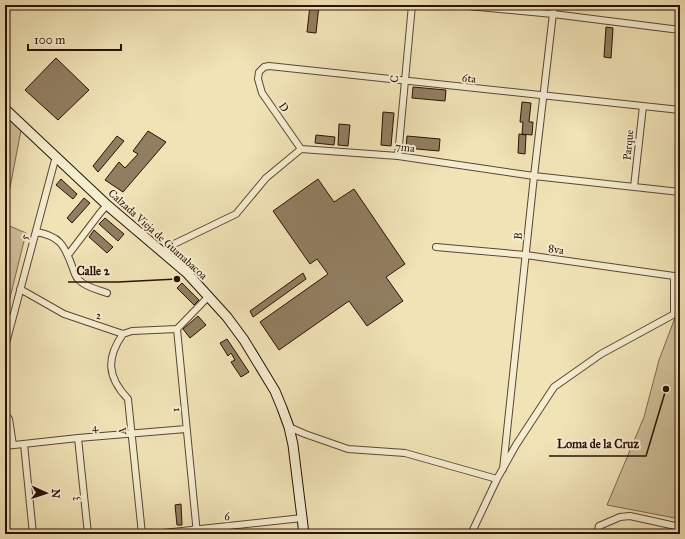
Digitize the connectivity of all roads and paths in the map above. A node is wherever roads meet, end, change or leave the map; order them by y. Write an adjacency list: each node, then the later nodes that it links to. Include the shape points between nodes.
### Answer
1 (412, 5): 7 (street, C)
2 (457, 5): 4 (street)
3 (554, 5): 4 (street, B)
4 (553, 14): 5 (street); 8 (street, B)
5 (680, 30)
6 (259, 72): 7 (street, 6ta, via 269,66); 12 (street, D, via 258,79 262,92)
7 (404, 81): 8 (street, 6ta); 14 (street, C)
8 (543, 96): 9 (street, 6ta); 15 (street, B)
9 (642, 106): 11 (street, 6ta); 16 (street, Parque)
10 (5, 109): 13 (main road, Calzada Vieja de Guanabacoa)
11 (680, 110)
12 (301, 149): 14 (street, 7ma); 21 (street, via 266,178 236,214 179,241)
13 (56, 156): 18 (main road, Calzada Vieja de Guanabacoa); 19 (street, 5)
14 (398, 156): 15 (street, 7ma)
15 (534, 176): 16 (street, 7ma); 23 (street, B)
16 (634, 187): 17 (street, 7ma)
17 (680, 192)
18 (107, 205): 21 (main road, Calzada Vieja de Guanabacoa); 22 (street)
19 (36, 232): 22 (street, via 52,236 59,241); 24 (street, 5)
20 (436, 247): 23 (street, 8va)
21 (164, 253): 26 (main road, Calzada Vieja de Guanabacoa)
22 (68, 255): 25 (street, via 78,280)
23 (526, 255): 27 (street, 8va, via 674,276); 39 (street, B)
24 (20, 289): 29 (street, 2, via 64,314); 30 (street, 5)
25 (107, 293)
26 (208, 297): 28 (street); 32 (main road, Calzada Vieja de Guanabacoa, via 227,317 264,372)
27 (677, 312): 39 (street, via 601,354 554,387)
28 (177, 329): 29 (street, 2, via 132,331); 33 (street, 1)
29 (123, 334): 34 (street, A, via 113,352 111,368 116,383 128,399)
30 (5, 347)
31 (5, 414): 37 (street, via 9,419)
32 (289, 427): 40 (street, via 348,449 406,453); 41 (main road, Calzada Vieja de Guanabacoa)
33 (186, 429): 34 (street, 4); 43 (street, 1)
34 (132, 434): 35 (street, 4); 46 (street, A)
35 (78, 438): 36 (street, 4); 45 (street, 3)
36 (24, 444): 37 (street, 4); 44 (street)
37 (13, 445): 38 (street, 4)
38 (5, 446)
39 (503, 468): 40 (street)
40 (497, 479): 49 (street)
41 (302, 518): 43 (street, 6); 48 (main road, Calzada Vieja de Guanabacoa)
42 (680, 527): 50 (street, via 630,516 620,517 599,526)
43 (197, 532): 47 (street, 6)
44 (33, 534)
45 (88, 534)
46 (142, 534)
47 (154, 534)
48 (304, 534)
49 (471, 534)
50 (597, 534)

